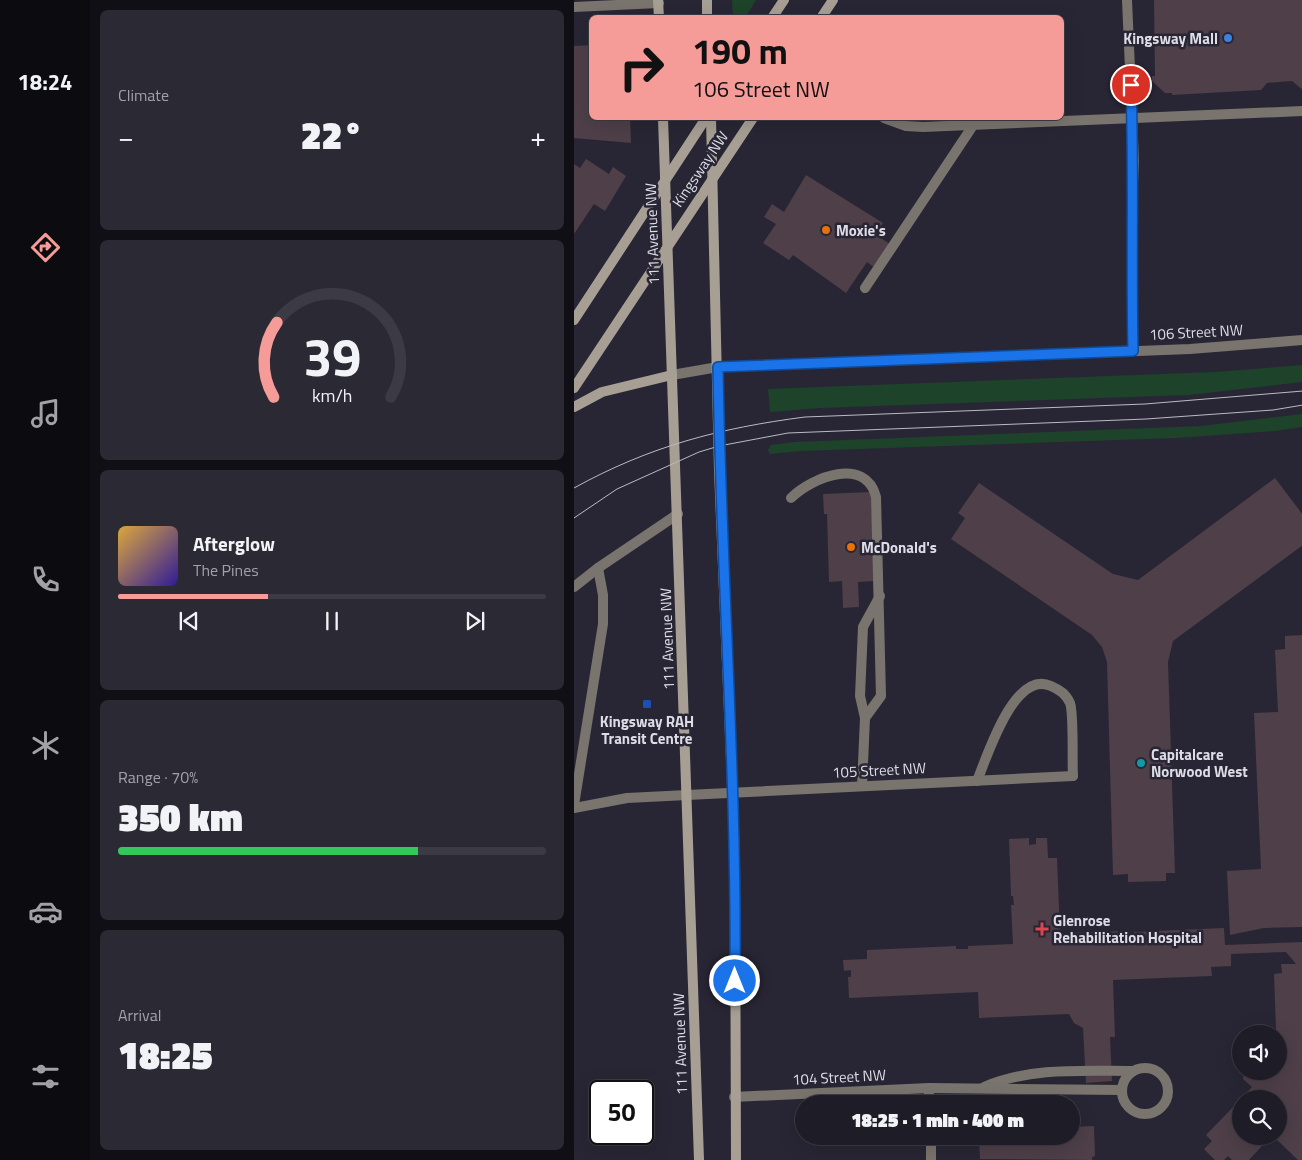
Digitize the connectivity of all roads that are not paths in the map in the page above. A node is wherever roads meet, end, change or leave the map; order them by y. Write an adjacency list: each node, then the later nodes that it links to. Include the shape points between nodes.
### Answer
1 (707, 0): 8 (main road)
2 (784, 0): 9 (main road)
3 (833, 0): 10 (main road)
4 (1127, 0): 12 (street)
5 (659, 2): 6 (street); 7 (main road)
6 (574, 7)
7 (659, 15)
8 (707, 15)
9 (774, 15)
10 (823, 15)
11 (1302, 111): 12 (street)
12 (1132, 117): 18 (street); 25 (street)
13 (663, 120): 20 (main road, 111 Avenue NW)
14 (705, 120): 20 (main road, Kingsway NW)
15 (711, 120): 19 (main road)
16 (753, 120): 19 (main road, Kingsway NW)
17 (890, 120): 18 (street, via 906,126)
18 (974, 124): 22 (street)
19 (713, 176): 21 (main road, Kingsway NW); 26 (main road)
20 (665, 179): 21 (main road, 111 Avenue NW); 23 (main road, Kingsway NW)
21 (668, 246): 27 (main road, 111 Avenue NW); 28 (main road, Kingsway NW)
22 (865, 288)
23 (574, 320)
24 (1302, 340): 25 (street, 106 Street NW)
25 (1133, 351): 26 (street, 106 Street NW)
26 (718, 367): 27 (street, 106 Street NW); 38 (main road)
27 (672, 375): 29 (main road, via 602,392); 31 (main road, 111 Avenue NW)
28 (574, 388)
29 (574, 407)
30 (791, 498): 34 (street, via 800,489 827,476 852,474 864,477 873,486)
31 (678, 514): 32 (street); 39 (main road, 111 Avenue NW)
32 (598, 568): 33 (street); 40 (street, via 603,595 603,624)
33 (574, 587)
34 (880, 596): 35 (street, via 863,627 860,696); 35 (street, via 882,696)
35 (865, 718): 37 (street)
36 (977, 781): 36 (street, 105 Street NW, via 1073,776 1071,704 1062,691 1046,684 1030,687 1018,694 991,742); 37 (street, 105 Street NW)
37 (862, 786): 38 (street, 105 Street NW)
38 (732, 792): 39 (street, 105 Street NW); 46 (main road, via 736,923)
39 (686, 795): 40 (street, 105 Street NW, via 627,798); 48 (main road, 111 Avenue NW)
40 (574, 806)
41 (1133, 1071): 43 (street, via 1066,1071 1006,1078); 44 (street, via 1127,1076); 44 (street, via 1148,1068 1162,1075 1168,1088 1165,1103 1154,1113 1138,1114 1126,1105)
42 (928, 1088): 43 (street, 104 Street NW); 45 (street); 46 (street, 104 Street NW)
43 (978, 1090): 44 (street, 104 Street NW)
44 (1122, 1090)
45 (928, 1095)
46 (734, 1097): 49 (main road)
47 (930, 1145): 50 (street)
48 (699, 1160)
49 (736, 1160)
50 (931, 1160)

